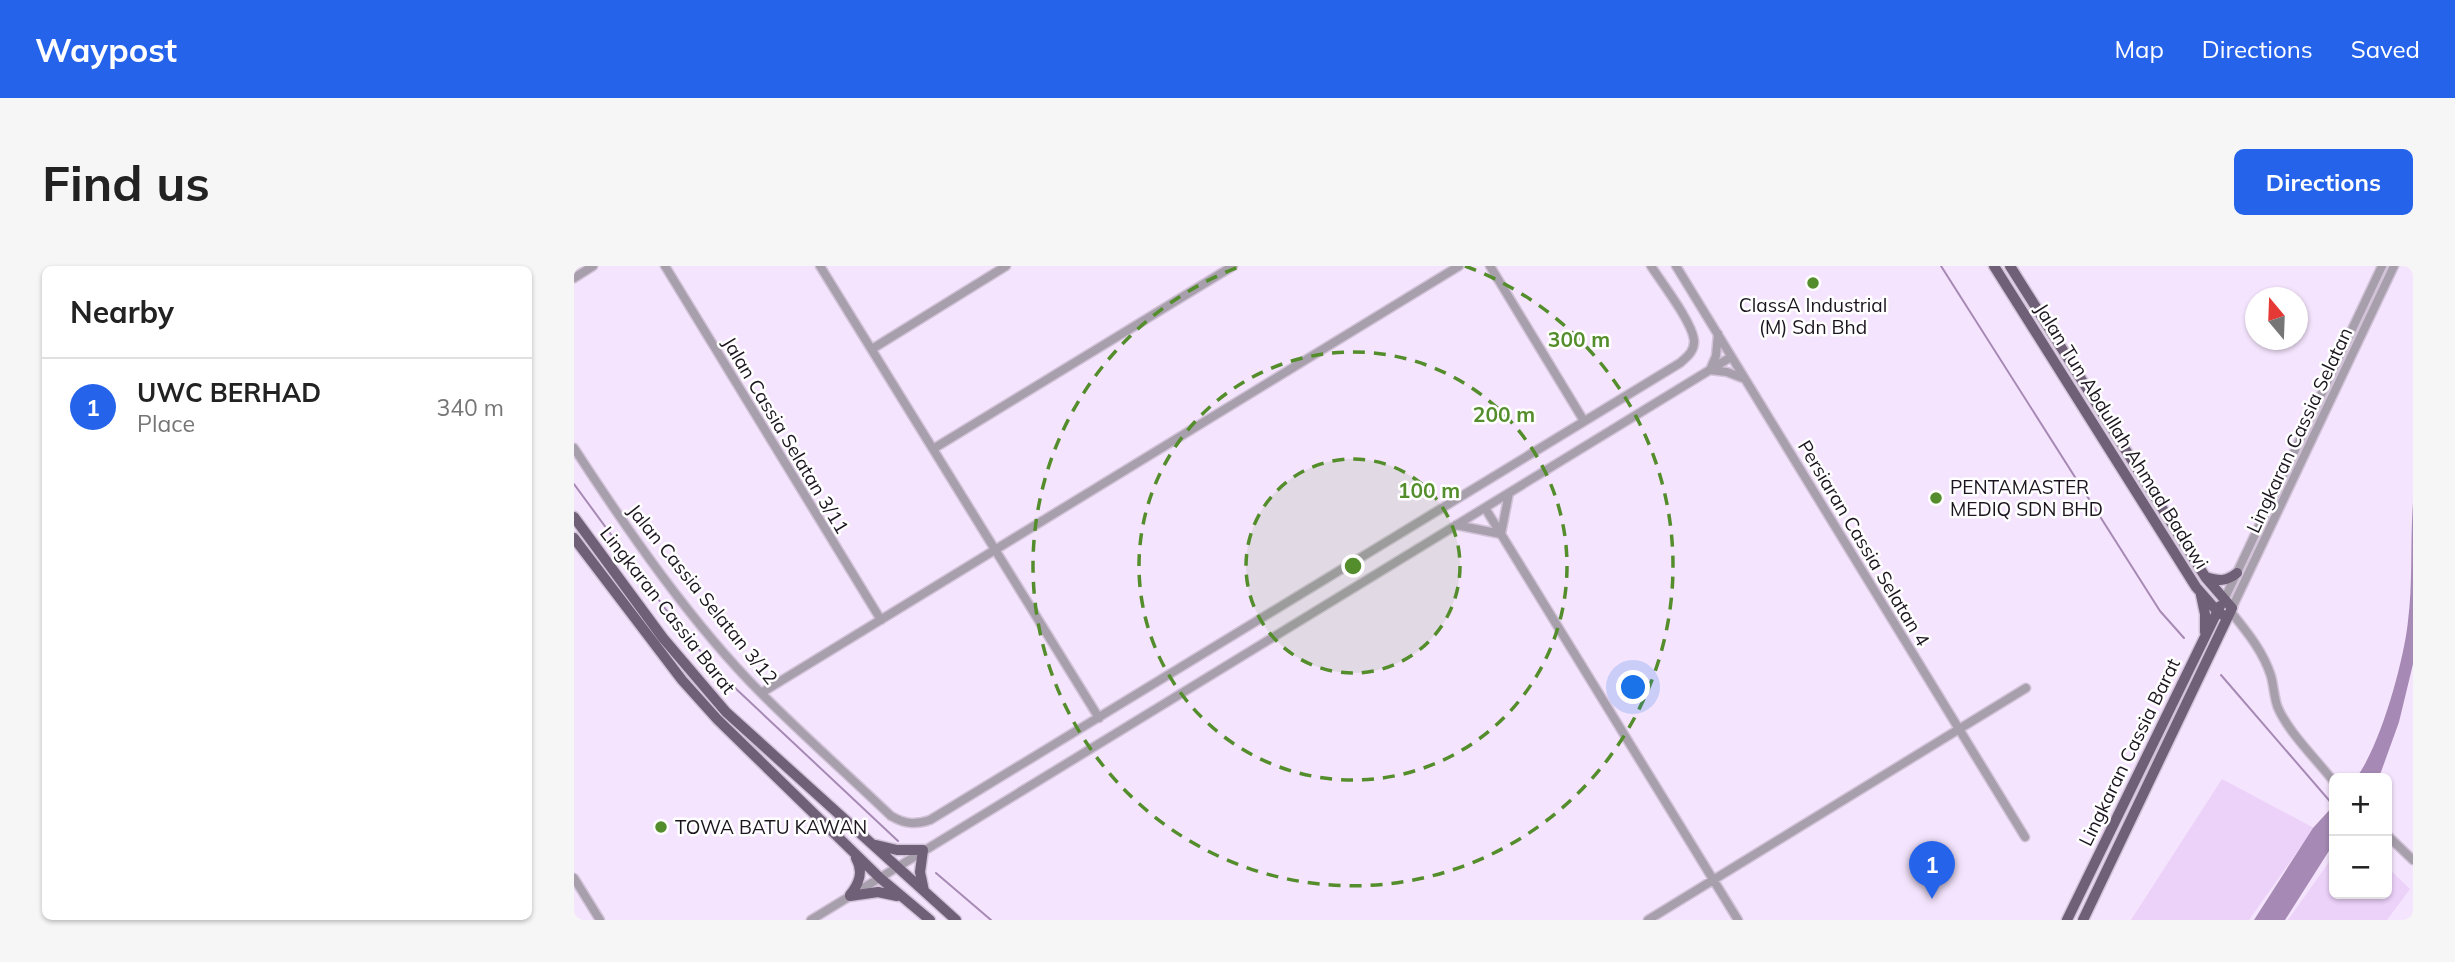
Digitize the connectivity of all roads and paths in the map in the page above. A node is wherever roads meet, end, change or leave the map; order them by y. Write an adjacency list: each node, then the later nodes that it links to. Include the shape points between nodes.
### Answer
1 (593, 266): 14 (street)
2 (665, 266): 38 (street, Jalan Cassia Selatan 3/11)
3 (820, 266): 16 (street)
4 (1006, 266): 16 (street)
5 (1233, 266): 24 (street)
6 (1459, 266): 31 (street)
7 (1490, 266): 22 (street)
8 (1651, 266): 22 (street, Jalan Cassia Selatan 3/12, via 1688,325 1695,342 1690,354)
9 (1676, 266): 15 (street, Persiaran Cassia Selatan 4)
10 (1994, 266): 19 (main road, Jalan Tun Abdullah Ahmad Badawi)
11 (2010, 266): 18 (main road, Jalan Tun Abdullah Ahmad Badawi)
12 (2382, 266): 32 (street, Lingkaran Cassia Selatan)
13 (2394, 266): 37 (street, Lingkaran Cassia Selatan)
14 (574, 278)
15 (1718, 334): 17 (street, Persiaran Cassia Selatan 4); 20 (street)
16 (872, 349): 24 (street)
17 (1731, 357): 20 (street); 21 (street, Persiaran Cassia Selatan 4)
18 (2069, 360): 19 (main road, via 2064,367); 33 (main road, Jalan Tun Abdullah Ahmad Badawi)
19 (2056, 364): 34 (main road, Jalan Tun Abdullah Ahmad Badawi)
20 (1710, 370): 21 (street); 25 (street)
21 (1745, 379): 43 (street, Persiaran Cassia Selatan 4)
22 (1584, 421): 42 (street, Jalan Cassia Selatan 3/12)
23 (574, 448): 41 (street, Jalan Cassia Selatan 3/12, via 657,569)
24 (933, 449): 31 (street)
25 (1509, 492): 26 (street); 29 (street)
26 (1485, 508): 28 (street); 29 (street)
27 (574, 517): 47 (main road, Lingkaran Cassia Barat, via 663,638 726,712)
28 (1456, 525): 29 (street); 48 (street)
29 (1501, 534): 54 (street)
30 (574, 538): 49 (main road, Lingkaran Cassia Barat, via 682,680)
31 (995, 550): 38 (street); 42 (street)
32 (2236, 573): 33 (main road, via 2216,581); 35 (street, Lingkaran Cassia Selatan)
33 (2205, 576): 35 (main road, Jalan Tun Abdullah Ahmad Badawi)
34 (2198, 589): 36 (main road, Jalan Tun Abdullah Ahmad Badawi); 39 (main road, via 2205,607)
35 (2224, 600): 36 (main road, Lingkaran Cassia Barat); 37 (main road, Jalan Tun Abdullah Ahmad Badawi)
36 (2217, 611): 37 (main road, Jalan Tun Abdullah Ahmad Badawi); 39 (main road, Lingkaran Cassia Barat)
37 (2230, 613): 44 (street, via 2264,660 2285,721); 65 (main road, Lingkaran Cassia Barat)
38 (881, 620): 41 (street)
39 (2205, 636): 64 (main road, Lingkaran Cassia Barat)
40 (2026, 688): 43 (street)
41 (761, 693): 42 (street, Jalan Cassia Selatan 3/12, via 903,823 930,820)
42 (1099, 718)
43 (1959, 729): 46 (street, Persiaran Cassia Selatan 4); 54 (street)
44 (2329, 776)
45 (2388, 836): 50 (street)
46 (2025, 837)
47 (872, 843): 48 (main road, via 897,850); 51 (main road, Lingkaran Cassia Barat)
48 (923, 850): 51 (street); 55 (main road, via 920,872)
49 (853, 852): 53 (main road, Lingkaran Cassia Barat); 56 (main road, via 860,875)
50 (2413, 860)
51 (898, 867): 53 (street); 55 (main road, Lingkaran Cassia Barat)
52 (574, 878): 58 (street)
53 (880, 878): 56 (street); 57 (main road, Lingkaran Cassia Barat)
54 (1715, 879): 62 (street); 63 (street)
55 (924, 893): 61 (main road, Lingkaran Cassia Barat)
56 (850, 896): 57 (main road, via 878,892); 59 (street)
57 (904, 899): 60 (main road, Lingkaran Cassia Barat)
58 (600, 920)
59 (811, 920)
60 (929, 920)
61 (956, 920)
62 (1647, 920)
63 (1738, 920)
64 (2067, 920)
65 (2083, 920)

